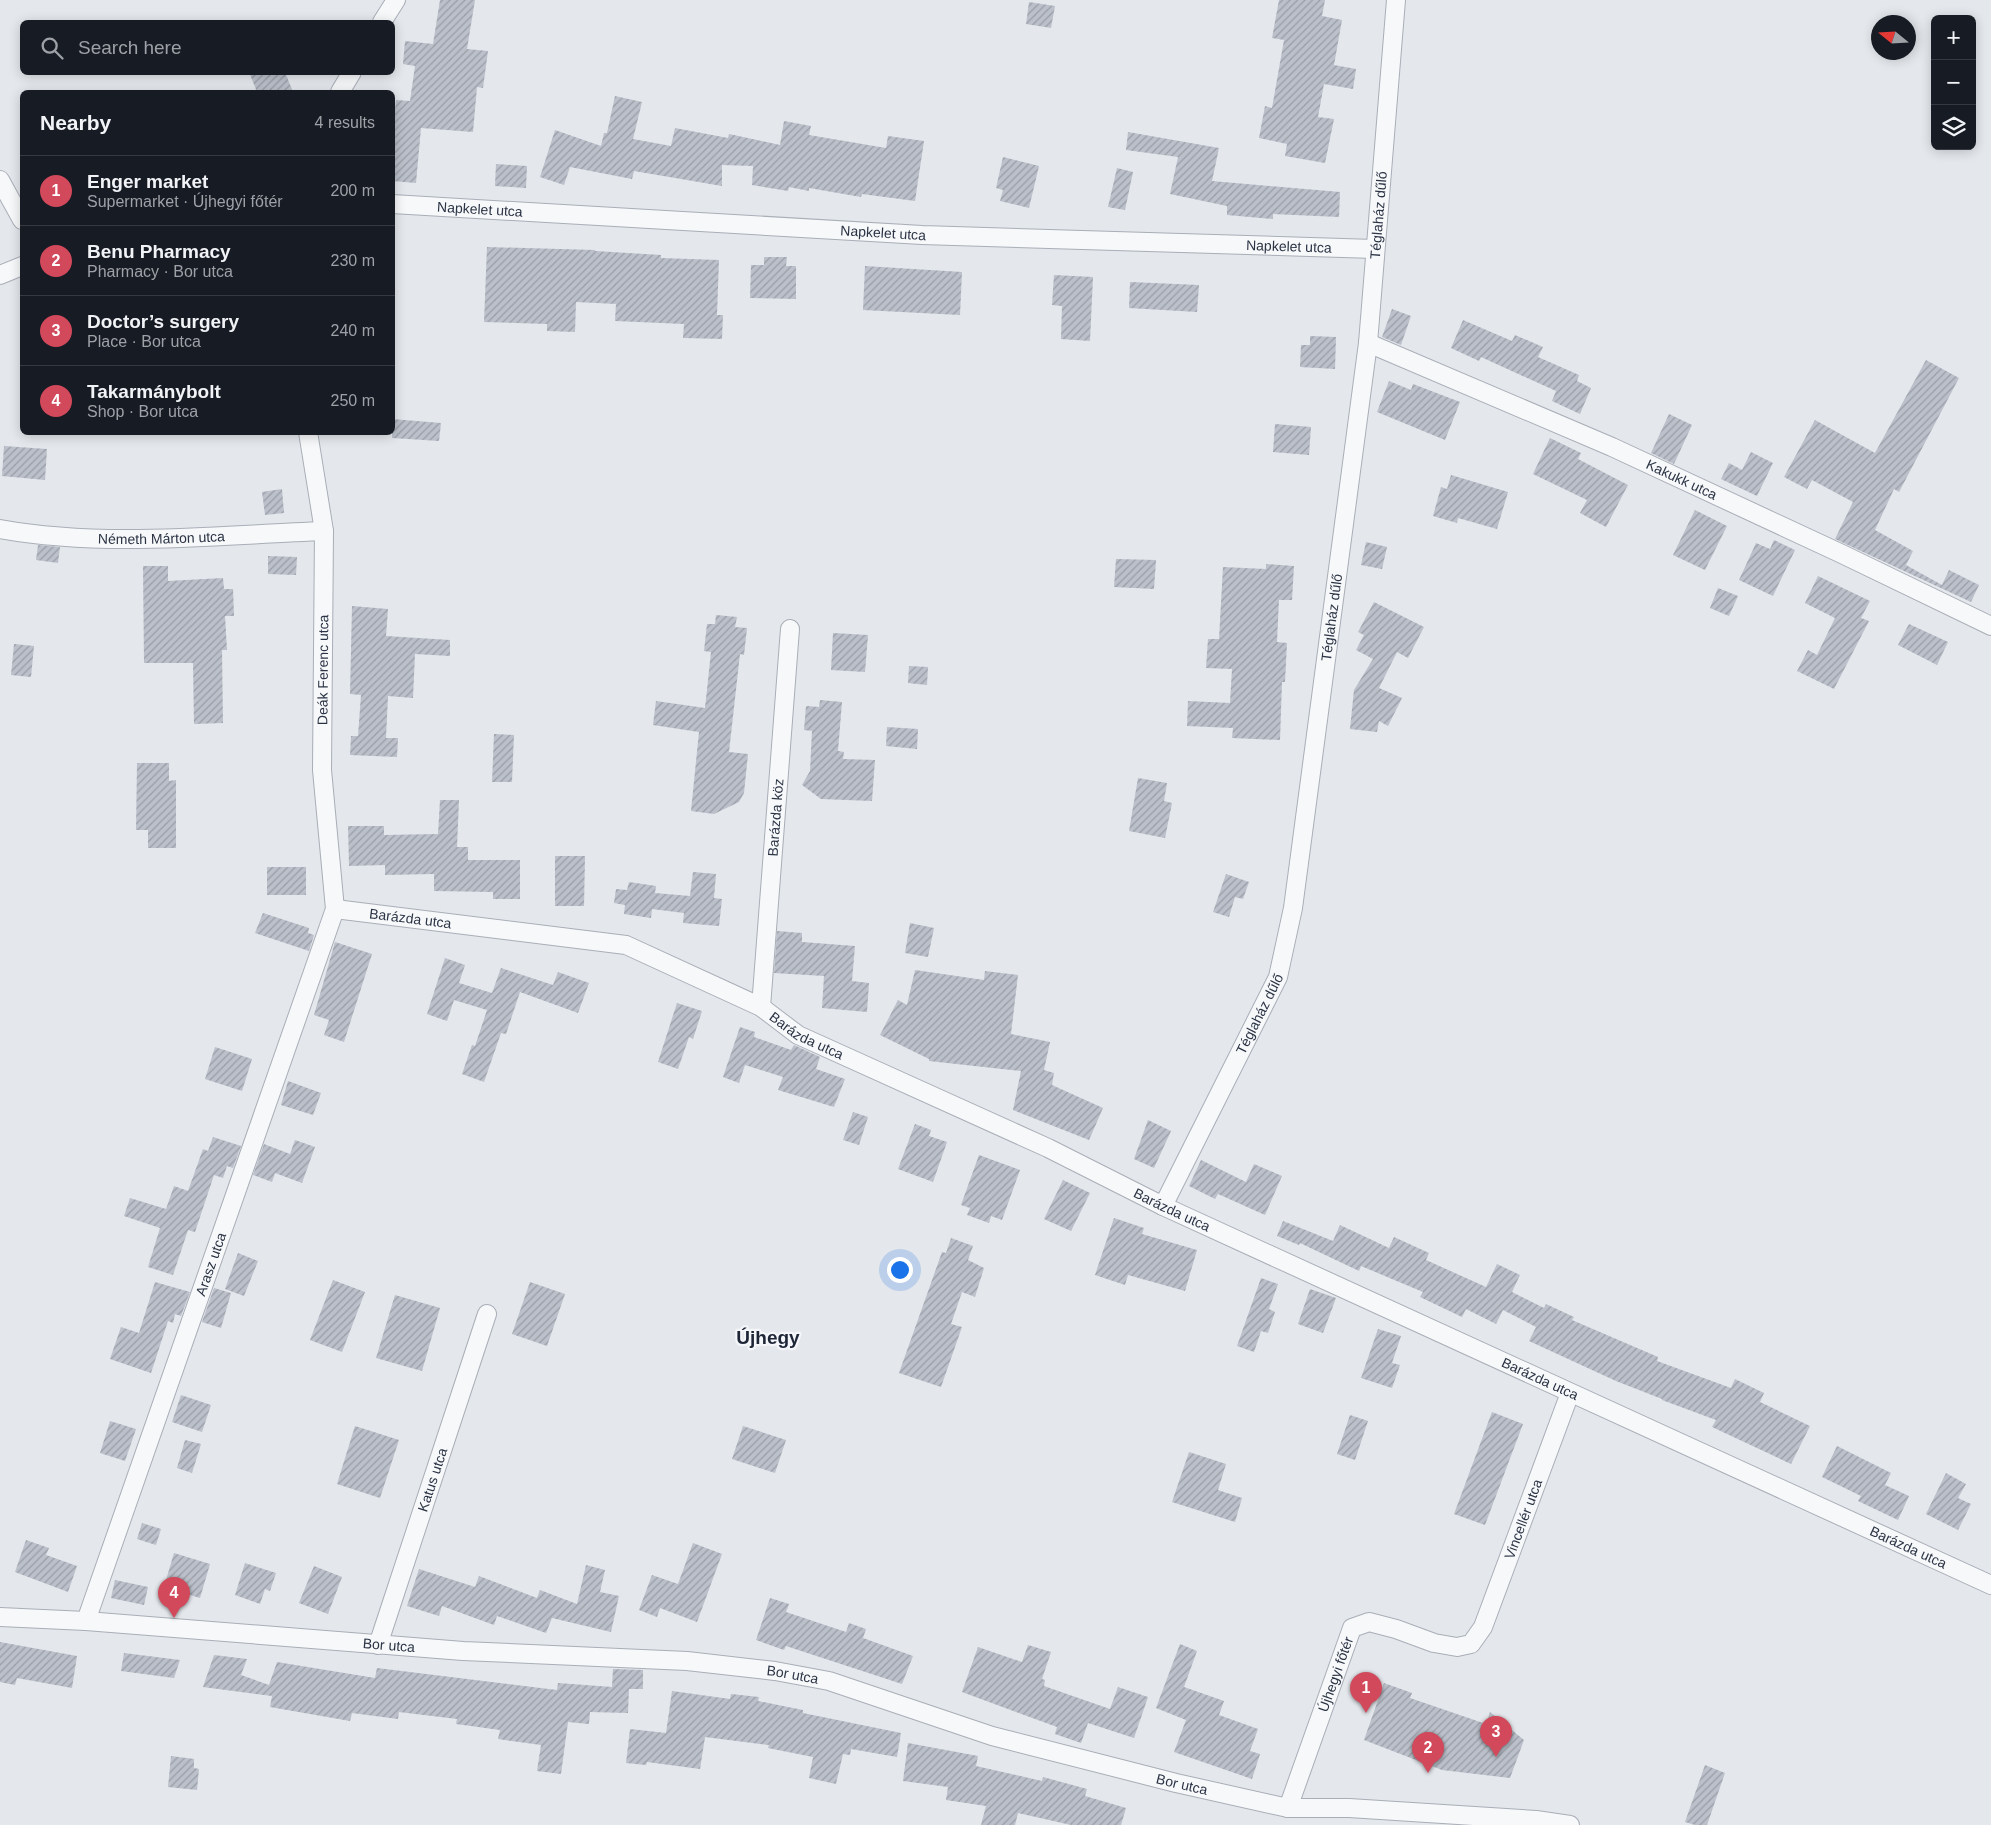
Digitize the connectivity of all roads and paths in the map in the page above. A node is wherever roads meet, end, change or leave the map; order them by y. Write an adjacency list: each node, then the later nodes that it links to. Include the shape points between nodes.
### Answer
1 (396, 0): 3 (street)
2 (1396, 0): 9 (street, Téglaház dűlő)
3 (383, 20)
4 (350, 75): 5 (street)
5 (341, 90)
6 (0, 180): 8 (street)
7 (395, 204): 9 (street, Napkelet utca, via 922,235)
8 (20, 216)
9 (1375, 249): 12 (street, Téglaház dűlő)
10 (20, 267): 11 (street)
11 (0, 275)
12 (1368, 343): 16 (street, Kakukk utca, via 1612,447); 20 (street, Téglaház dűlő, via 1293,908 1278,977)
13 (308, 435): 15 (street, Deák Ferenc utca)
14 (0, 529): 15 (street, Németh Márton utca, via 74,538)
15 (324, 531): 18 (street, Deák Ferenc utca, via 322,770)
16 (1991, 626)
17 (790, 629): 19 (street, Barázda köz)
18 (335, 909): 19 (street, Barázda utca, via 626,945); 25 (street, Arasz utca)
19 (761, 1007): 20 (street, Barázda utca, via 798,1035 1048,1148)
20 (1163, 1206): 22 (street, Barázda utca)
21 (487, 1314): 27 (street, Katus utca)
22 (1570, 1393): 23 (street, Barázda utca); 26 (street, Vincellér utca, via 1483,1627)
23 (1991, 1585)
24 (0, 1617): 25 (street, Bor utca)
25 (86, 1621): 27 (street, Bor utca)
26 (1471, 1644): 28 (street, Újhegyi főtér, via 1434,1643 1396,1628 1369,1622 1352,1628)
27 (378, 1645): 28 (street, Bor utca, via 687,1661 775,1671 829,1681 992,1736)
28 (1288, 1808): 29 (street, Bor utca, via 1348,1808)
29 (1570, 1825)

